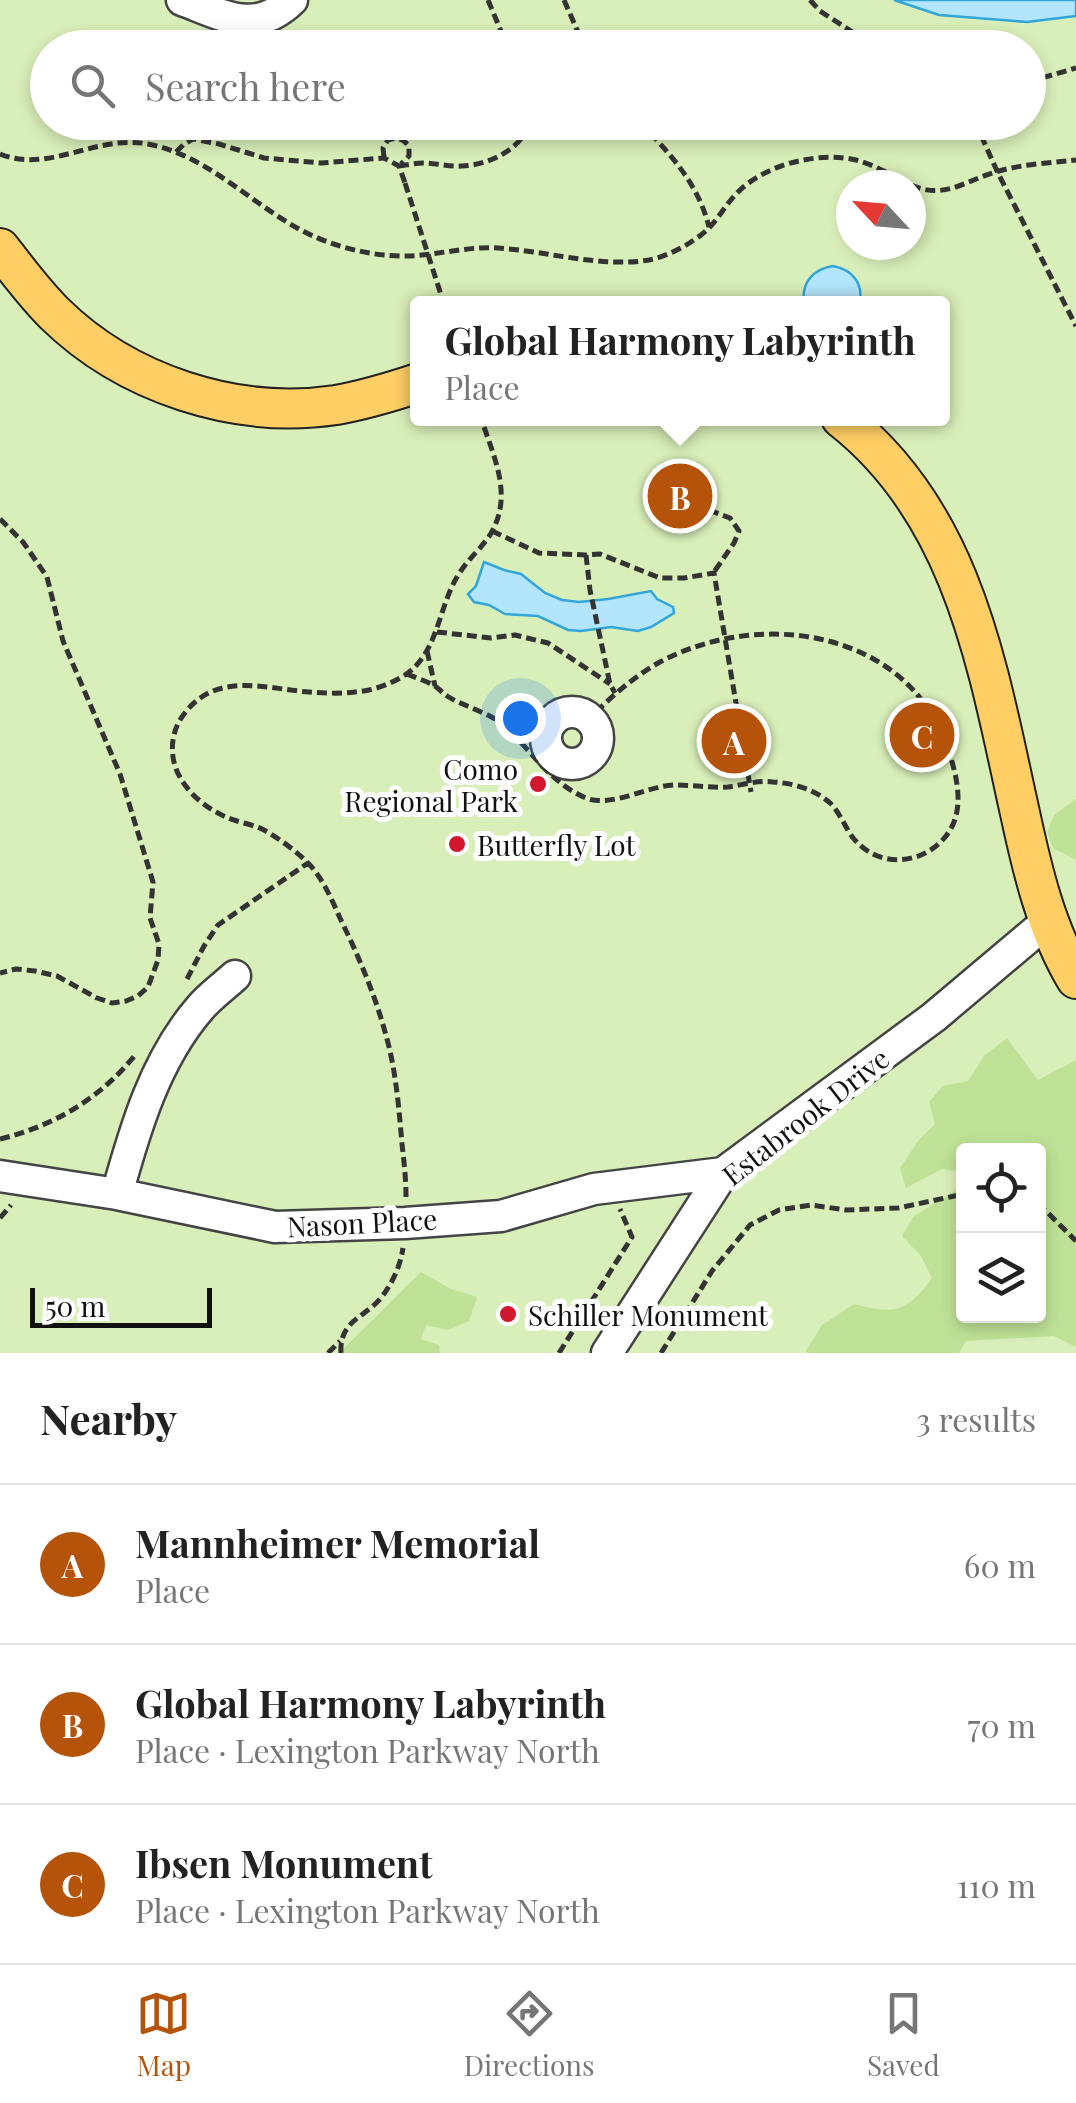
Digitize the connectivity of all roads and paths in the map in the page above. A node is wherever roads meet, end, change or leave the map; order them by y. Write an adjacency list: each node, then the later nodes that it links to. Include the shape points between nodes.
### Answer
1 (182, 0): 2 (street, via 242,21 264,19)
2 (292, 0)
3 (488, 0): 6 (path)
4 (564, 0): 7 (path)
5 (810, 0): 8 (path)
6 (500, 30)
7 (577, 30)
8 (851, 30)
9 (1076, 68): 10 (path)
10 (1046, 77)
11 (191, 140): 18 (path)
12 (197, 140): 20 (path, via 290,162)
13 (388, 140): 20 (path)
14 (404, 140): 22 (path, via 408,156)
15 (522, 140): 22 (path, via 477,164)
16 (657, 140): 26 (path, via 693,184)
17 (983, 140): 24 (path)
18 (176, 152): 19 (path, via 120,141 47,159); 26 (path, via 300,230 364,252 406,256 492,248 629,262 670,254)
19 (0, 154)
20 (384, 158): 22 (path)
21 (1076, 160): 24 (path)
22 (399, 166): 28 (path, bridge)
23 (879, 170): 26 (path, via 852,159 784,163 740,190)
24 (997, 171): 25 (path); 29 (path)
25 (926, 192)
26 (709, 228)
27 (0, 248): 30 (main road, via 85,340 200,396 293,408)
28 (441, 296)
29 (1076, 326)
30 (410, 386)
31 (484, 426): 35 (path, via 503,491)
32 (849, 426): 49 (main road, via 926,514 968,604)
33 (709, 510): 37 (path, via 730,518 739,531)
34 (0, 520): 50 (path, via 47,577 63,641 120,774 153,882 150,918 160,944 148,987 126,1002 97,998 57,976)
35 (492, 531): 36 (path, via 539,552); 38 (path, via 447,594)
36 (586, 555): 37 (path, via 600,554 660,578); 42 (path)
37 (714, 573): 39 (path)
38 (436, 632): 40 (path); 42 (path, via 548,643)
39 (724, 640): 44 (path, via 678,654); 46 (path); 46 (path, via 789,634 854,648 885,666 923,700 942,733 959,794 950,832 926,853 899,861 864,849 821,796 796,785)
40 (426, 652): 41 (path); 43 (path)
41 (406, 674): 43 (path); 48 (path, via 360,692 221,687 182,716 172,759 185,786 204,805 259,828)
42 (610, 684): 44 (path)
43 (436, 686): 46 (path, via 504,725 557,781 585,798)
44 (614, 694): 45 (path)
45 (590, 719)
46 (750, 783): 47 (path)
47 (751, 792)
48 (308, 863): 53 (path, via 218,924); 62 (path, via 358,956 387,1040 399,1110)
49 (1049, 920): 52 (main road); 56 (street, Estabrook Drive, via 934,1016)
50 (0, 973)
51 (235, 976): 59 (street, via 177,1038 141,1115)
52 (1076, 978)
53 (183, 987)
54 (144, 1044): 55 (path, via 87,1102)
55 (0, 1140)
56 (723, 1173): 58 (street, Nason Place); 68 (street, Estabrook Drive)
57 (0, 1176): 59 (street, Nason Place)
58 (612, 1187): 62 (street, Nason Place, via 501,1216); 67 (path, via 632,1237)
59 (117, 1194): 62 (street, Nason Place, via 275,1227)
60 (956, 1196): 69 (path, via 885,1209 811,1205 764,1217 730,1246)
61 (1046, 1211): 63 (path)
62 (405, 1223): 64 (path, via 400,1268)
63 (1076, 1241)
64 (340, 1341): 65 (path); 66 (path)
65 (328, 1353)
66 (341, 1353)
67 (559, 1353)
68 (608, 1353)
69 (661, 1353)

